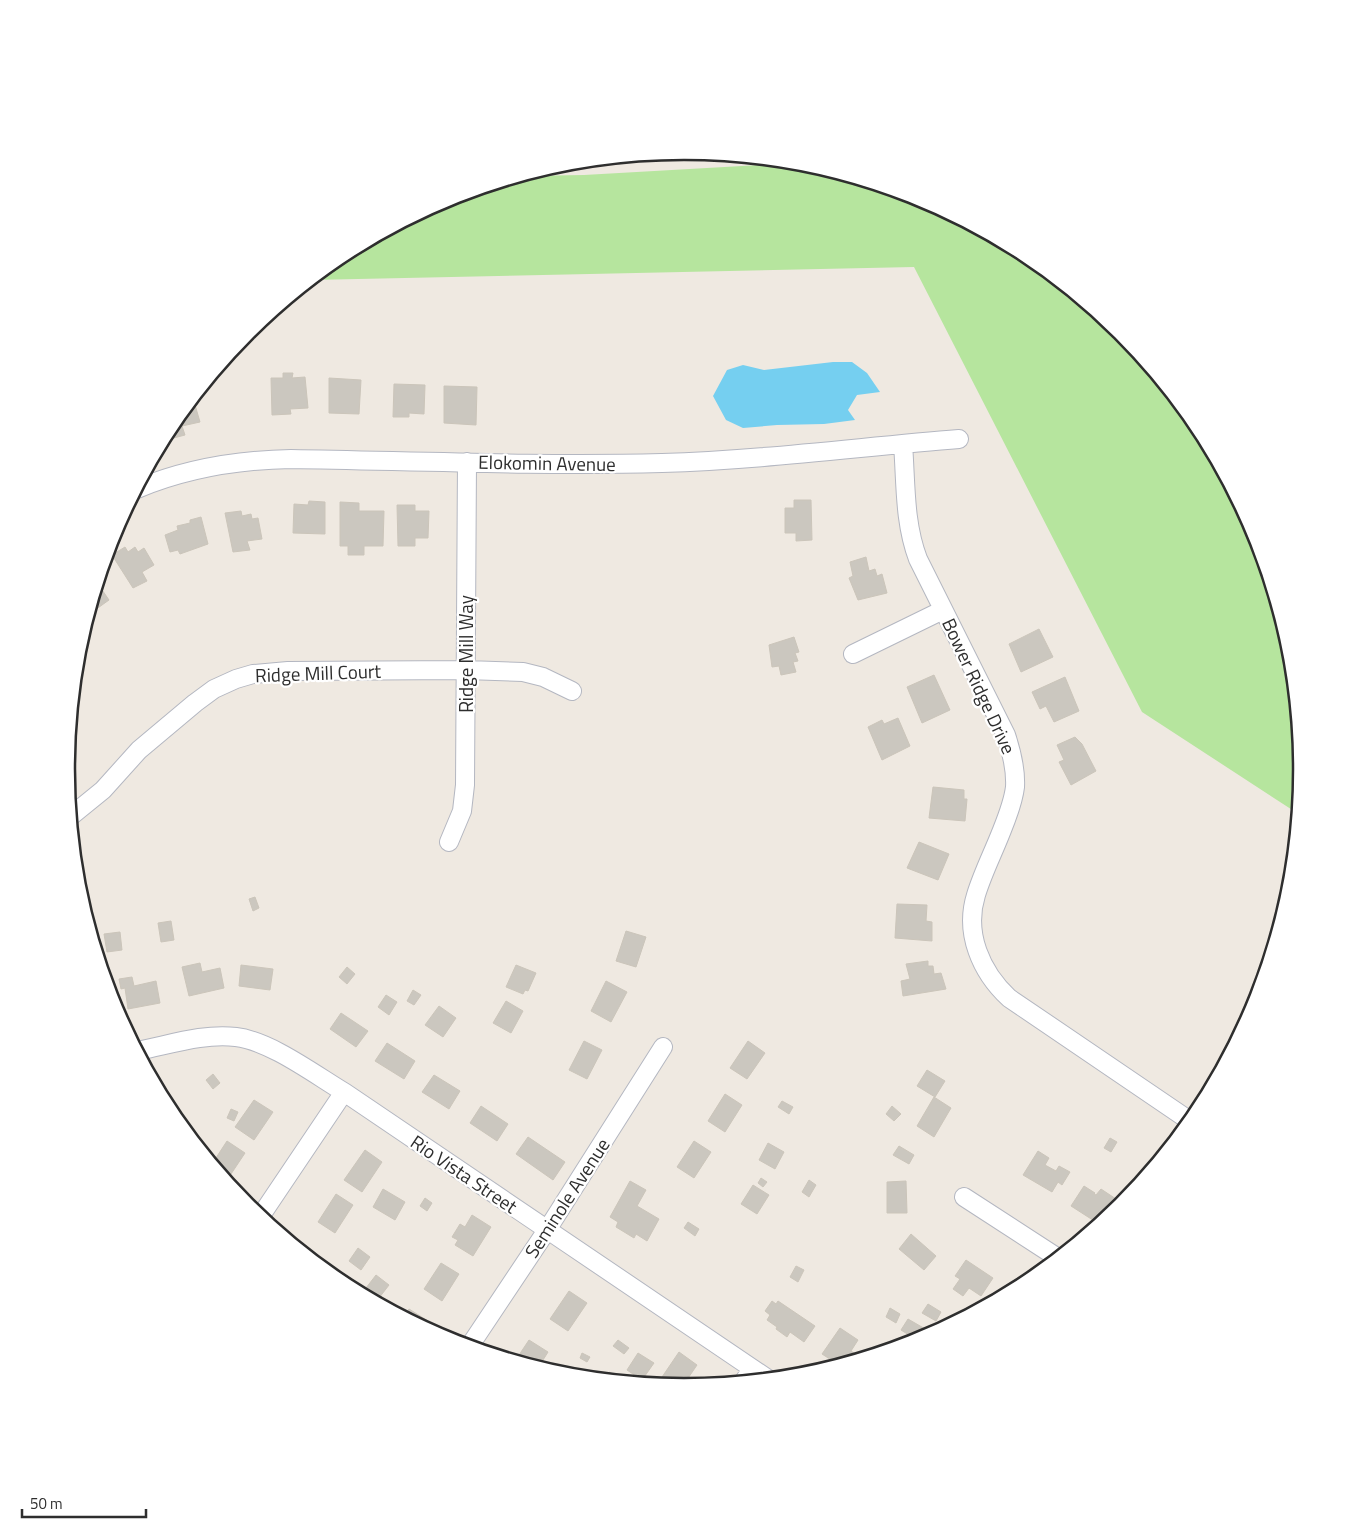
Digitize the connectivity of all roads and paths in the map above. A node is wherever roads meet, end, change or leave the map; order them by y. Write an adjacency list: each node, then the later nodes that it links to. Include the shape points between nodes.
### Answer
1 (959, 439): 2 (street, Elokomin Avenue)
2 (903, 444): 3 (street, Elokomin Avenue, via 664,463); 5 (street, Bower Ridge Drive, via 906,507 912,542)
3 (467, 462): 4 (street, Elokomin Avenue, via 259,459 212,466); 7 (street, Ridge Mill Way)
4 (146, 486)
5 (943, 610): 6 (street); 14 (street, Bower Ridge Drive, via 1006,735 1015,772 1011,806 975,896 972,915 977,953 996,986 1009,998)
6 (854, 654)
7 (466, 670): 8 (street, Ridge Mill Court, via 533,674); 9 (street, Ridge Mill Court, via 272,671 236,679 195,703 139,750 103,790); 10 (street, Ridge Mill Way, via 464,799)
8 (572, 690)
9 (76, 812)
10 (449, 842)
11 (664, 1047): 17 (street, Seminole Avenue)
12 (144, 1050): 13 (street, Rio Vista Street, via 194,1039 236,1037 276,1051)
13 (344, 1092): 16 (street); 17 (street, Rio Vista Street)
14 (1183, 1117)
15 (964, 1197): 18 (street)
16 (264, 1211)
17 (547, 1230): 19 (street, Seminole Avenue); 20 (street, Rio Vista Street)
18 (1053, 1255)
19 (473, 1340)
20 (748, 1375)

